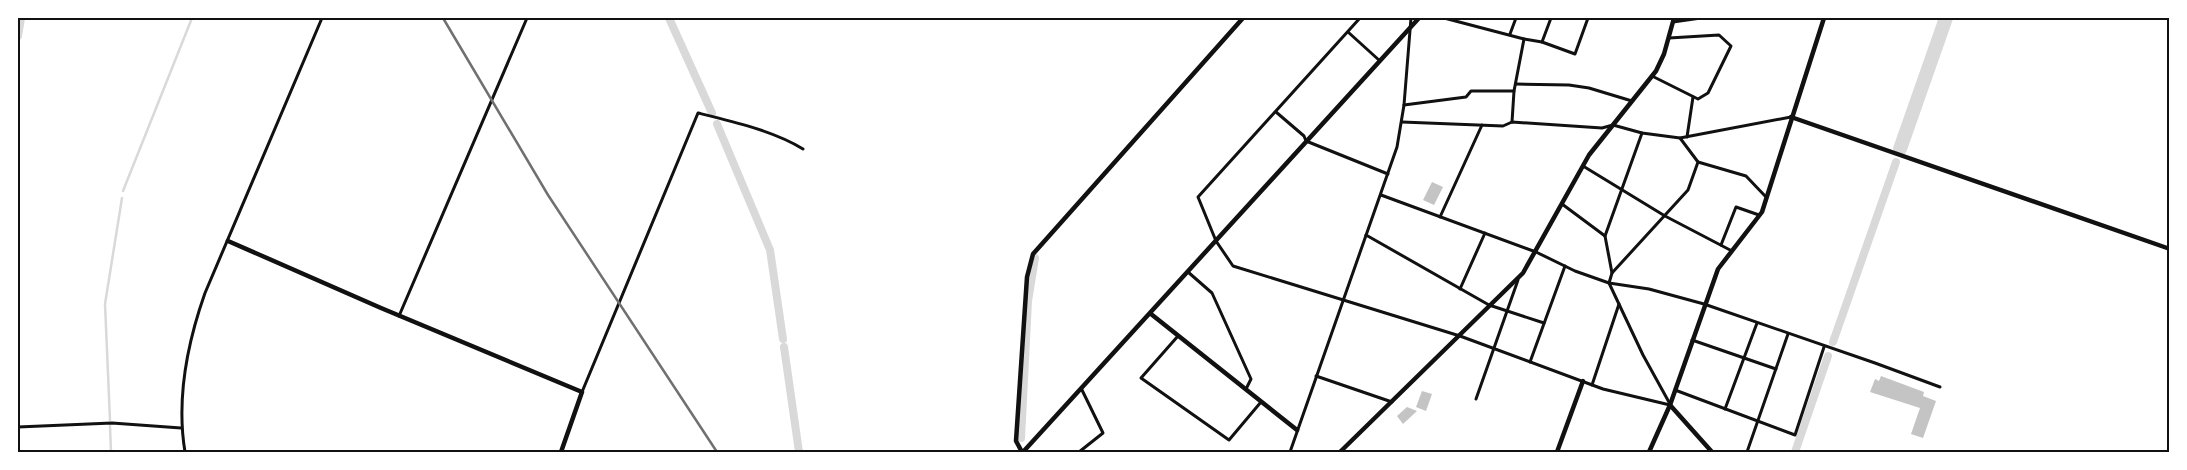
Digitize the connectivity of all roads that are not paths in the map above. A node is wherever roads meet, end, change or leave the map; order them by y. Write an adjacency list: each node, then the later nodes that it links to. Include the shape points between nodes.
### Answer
1 (322, 18): 51 (street)
2 (527, 18): 69 (street)
3 (1243, 18): 101 (street, via 1032,254 1027,278 1016,441)
4 (1360, 18): 15 (street)
5 (1410, 18): 14 (street)
6 (1419, 18): 14 (street)
7 (1444, 18): 16 (street)
8 (1516, 18): 16 (street)
9 (1551, 18): 19 (street)
10 (1588, 18): 19 (street, via 1575,54)
11 (1701, 18): 13 (street)
12 (1824, 18): 28 (street)
13 (1674, 20): 17 (street)
14 (1410, 27): 20 (street); 26 (street)
15 (1348, 32): 20 (street); 27 (street)
16 (1510, 34): 18 (street)
17 (1669, 38): 21 (street); 24 (street, via 1719,35 1731,46 1708,93 1698,99)
18 (1524, 39): 19 (street); 22 (street)
19 (1542, 42)
20 (1380, 61): 36 (street)
21 (1652, 76): 24 (street); 25 (street)
22 (1516, 84): 23 (street); 25 (street, via 1589,88)
23 (1514, 91): 26 (street, via 1471,91 1466,97); 30 (street)
24 (1693, 97): 34 (street)
25 (1632, 101): 32 (street)
26 (1404, 105): 29 (street)
27 (1276, 112): 36 (street); 52 (street, via 1198,197)
28 (1791, 117): 34 (street); 43 (street); 54 (street)
29 (1402, 122): 31 (street); 40 (street)
30 (1512, 122): 31 (street, via 1503,126); 32 (street, via 1602,128)
31 (1482, 125): 47 (street)
32 (1613, 125): 33 (street); 39 (street)
33 (1642, 133): 35 (street); 41 (street)
34 (1687, 137): 35 (street)
35 (1680, 138): 38 (street)
36 (1306, 141): 40 (street); 52 (street)
37 (803, 149): 88 (street, via 791,142 698,113)
38 (1698, 162): 43 (street, via 1746,176); 46 (street, via 1688,190)
39 (1582, 166): 41 (street); 44 (street)
40 (1388, 174): 42 (street)
41 (1622, 190): 46 (street); 50 (street)
42 (1381, 195): 47 (street); 49 (street)
43 (1766, 197): 45 (street)
44 (1562, 204): 50 (street); 56 (street)
45 (1759, 215): 53 (street, via 1736,207); 55 (street)
46 (1666, 216): 53 (street); 59 (street)
47 (1440, 217): 48 (street)
48 (1485, 233): 56 (street); 62 (street)
49 (1366, 235): 62 (street); 63 (street)
50 (1605, 236): 59 (street)
51 (228, 241): 69 (street); 96 (street, via 194,324 186,362)
52 (1216, 241): 58 (street); 63 (street, via 1233,266)
53 (1721, 245): 55 (street)
54 (2170, 249)
55 (1732, 251): 65 (street, via 1718,269)
56 (1536, 252): 57 (street); 60 (street)
57 (1565, 266): 61 (street); 70 (street)
58 (1188, 272): 68 (street); 86 (street, via 1212,293 1251,379)
59 (1612, 274): 61 (street)
60 (1519, 277): 66 (street); 67 (street)
61 (1609, 283): 64 (street); 65 (street, via 1649,289)
62 (1460, 289): 66 (street)
63 (1343, 299): 74 (street); 81 (street)
64 (1619, 304): 83 (street); 92 (street)
65 (1704, 304): 71 (street); 75 (street)
66 (1489, 305): 67 (street); 74 (street)
67 (1508, 311): 70 (street); 77 (street)
68 (1151, 314): 73 (street); 85 (street)
69 (399, 316): 88 (street)
70 (1544, 323): 79 (street)
71 (1757, 323): 72 (street); 78 (street)
72 (1788, 334): 76 (street); 80 (street)
73 (1178, 336): 86 (street); 90 (street, via 1141,378 1229,440)
74 (1460, 336): 77 (street); 91 (street)
75 (1692, 340): 78 (street); 87 (street)
76 (1824, 346): 84 (street); 94 (street, via 1795,435)
77 (1495, 349): 79 (street); 89 (street)
78 (1744, 358): 80 (street); 93 (street)
79 (1530, 362): 82 (street)
80 (1776, 369): 94 (street)
81 (1316, 376): 91 (street); 97 (street)
82 (1583, 381): 83 (street); 104 (street)
83 (1592, 385): 92 (street)
84 (1940, 387)
85 (1082, 390): 101 (street); 102 (street, via 1103,433)
86 (1245, 390): 90 (street)
87 (1675, 390): 92 (street); 93 (street)
88 (582, 392): 100 (street)
89 (1476, 399)
90 (1261, 402): 97 (street)
91 (1392, 402): 98 (street)
92 (1670, 405): 105 (street); 106 (street)
93 (1725, 409): 94 (street)
94 (1758, 421): 107 (street)
95 (18, 427): 96 (street, via 112,423)
96 (181, 428): 99 (street)
97 (1297, 430): 103 (street)
98 (1343, 451)
99 (185, 452)
100 (561, 452)
101 (1023, 452)
102 (1079, 452)
103 (1290, 452)
104 (1557, 452)
105 (1649, 452)
106 (1712, 452)
107 (1747, 452)

